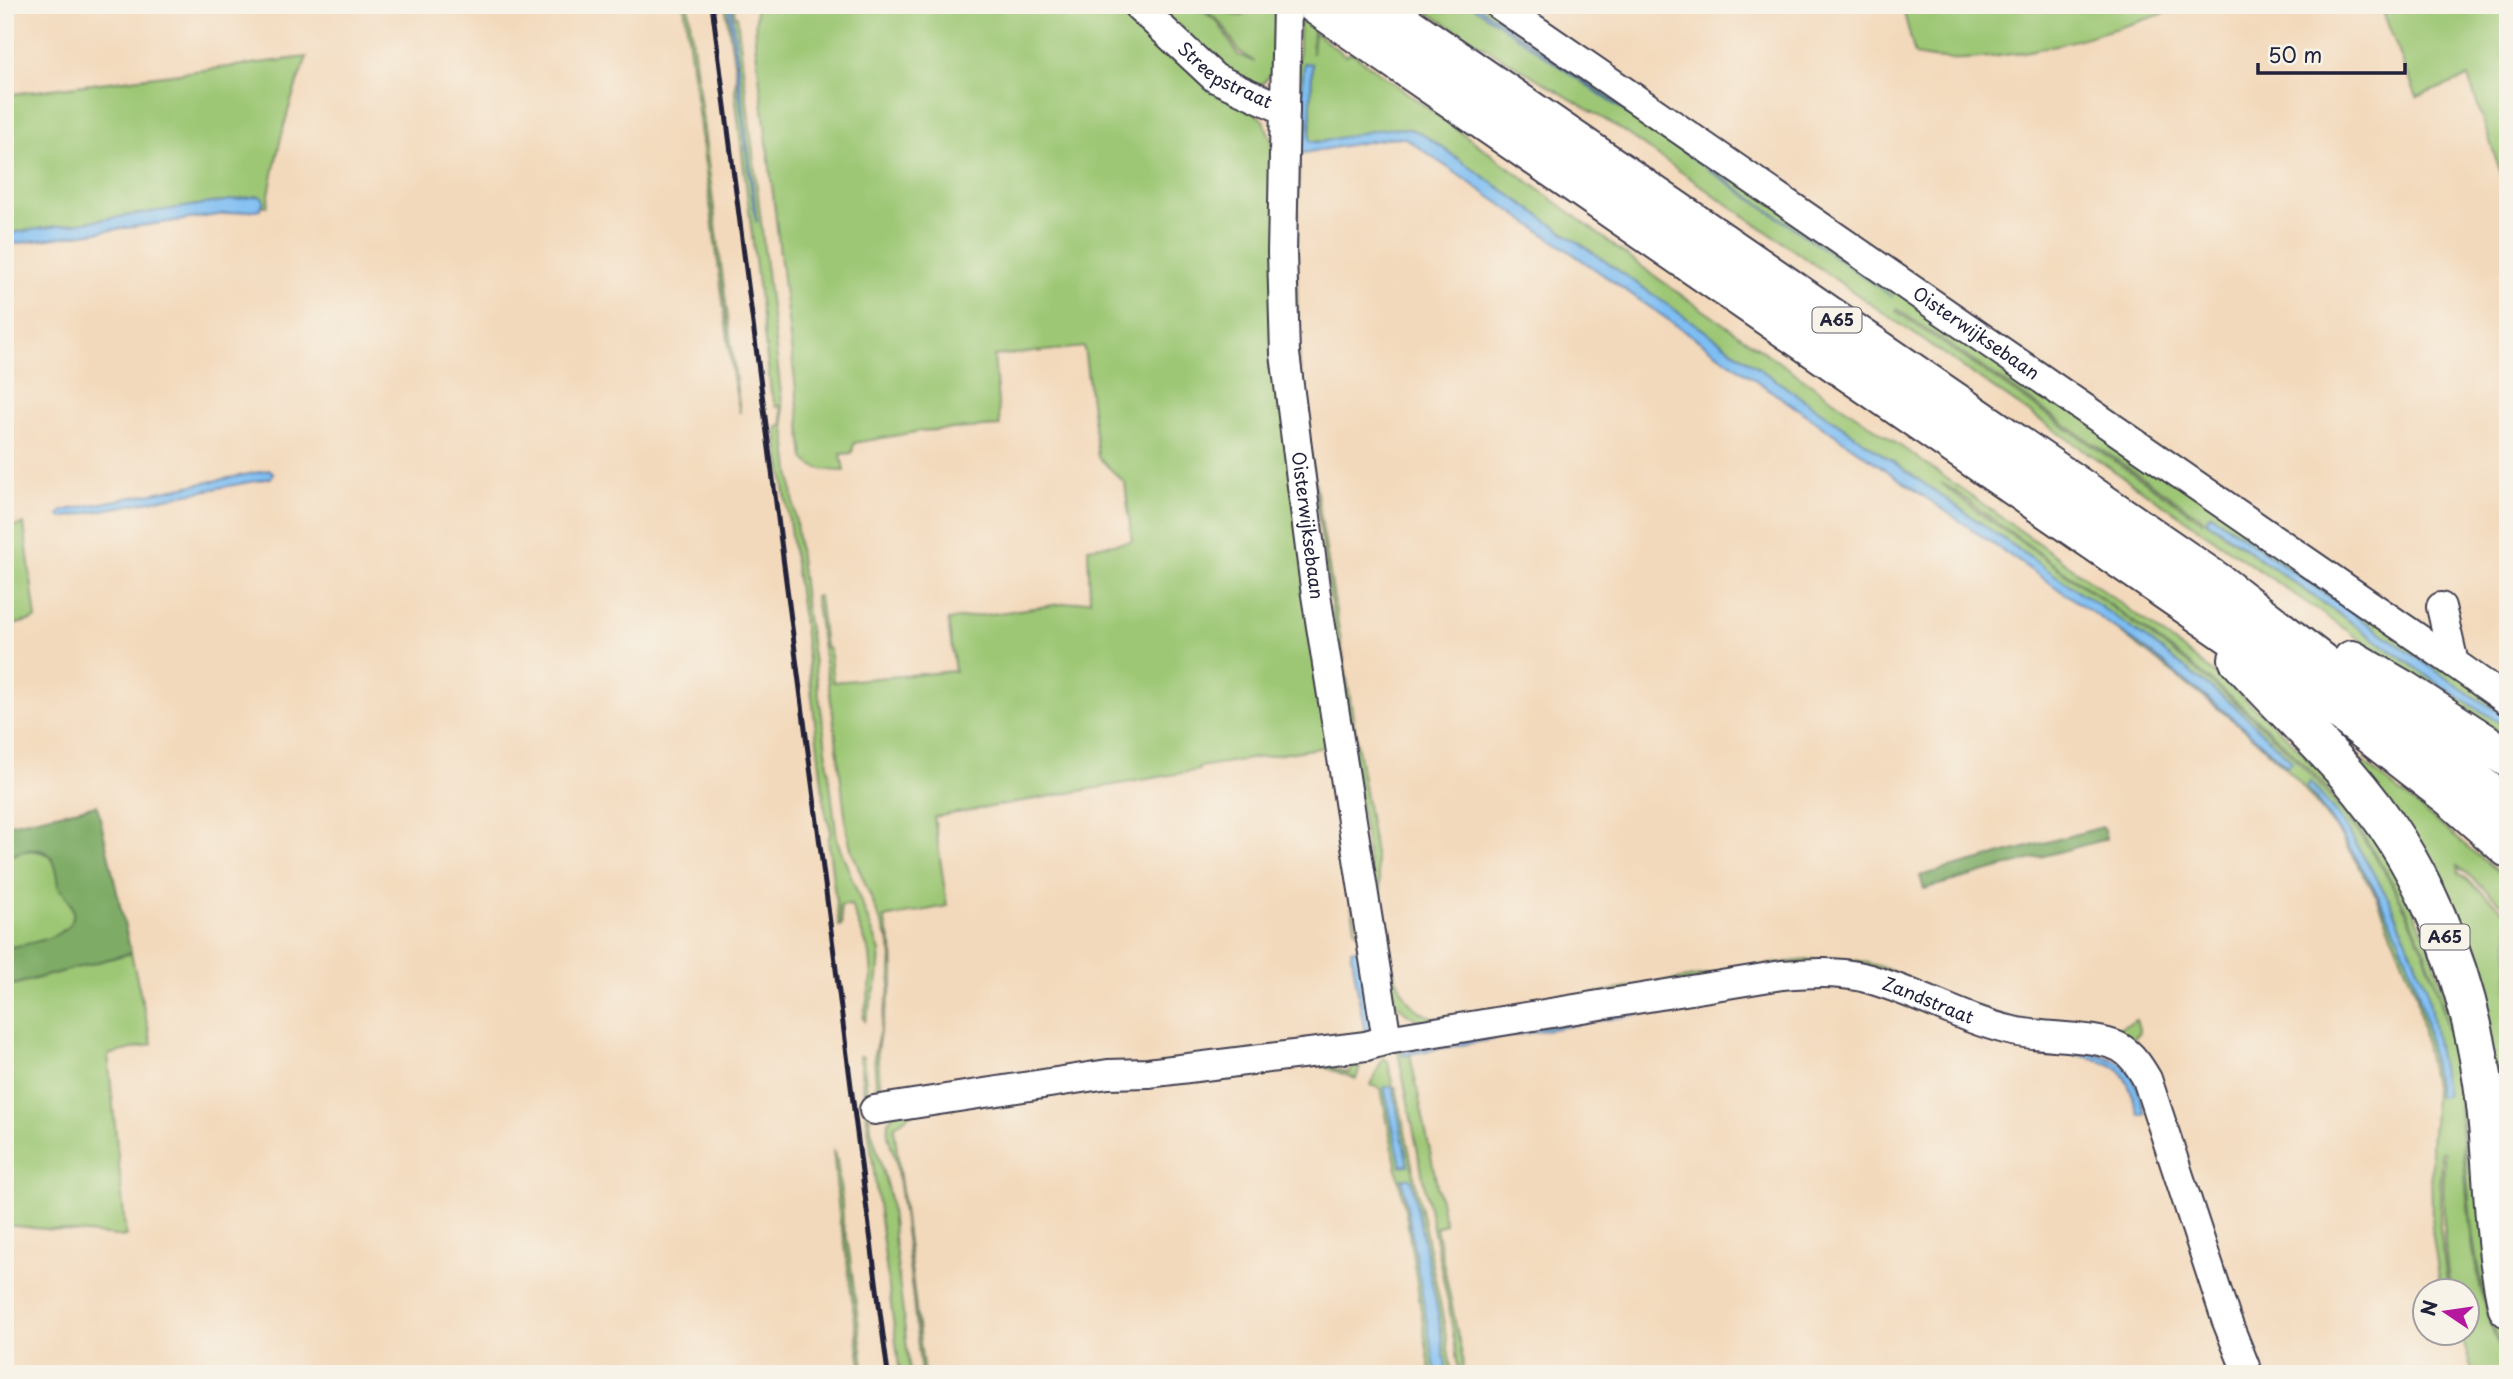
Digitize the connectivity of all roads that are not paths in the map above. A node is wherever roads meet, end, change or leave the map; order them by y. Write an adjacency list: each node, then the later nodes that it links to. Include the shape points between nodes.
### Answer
1 (1137, 5): 6 (street, Streepstraat, via 1215,78)
2 (1287, 5): 6 (street, Oisterwijksebaan)
3 (1377, 5): 7 (highway, A65)
4 (1499, 5): 9 (street, Oisterwijksebaan)
5 (1322, 9): 7 (highway, A65)
6 (1285, 110): 14 (street, Oisterwijksebaan, via 1282,253 1286,354 1316,595)
7 (2208, 598): 11 (highway, A65, via 2405,691); 12 (highway, A65); 13 (highway, A65); 16 (highway, A65, via 2284,710 2348,776 2396,841 2436,915 2475,1032)
8 (2441, 607): 9 (street)
9 (2454, 663): 10 (street)
10 (2508, 701)
11 (2508, 758)
12 (2508, 807)
13 (2508, 848)
14 (1387, 1040): 15 (street, Zandstraat, via 1147,1073 1108,1074); 17 (street, Zandstraat, via 1809,973 1861,977 2016,1032 2120,1047 2147,1079)
15 (874, 1110)
16 (2508, 1308)
17 (2248, 1374)

